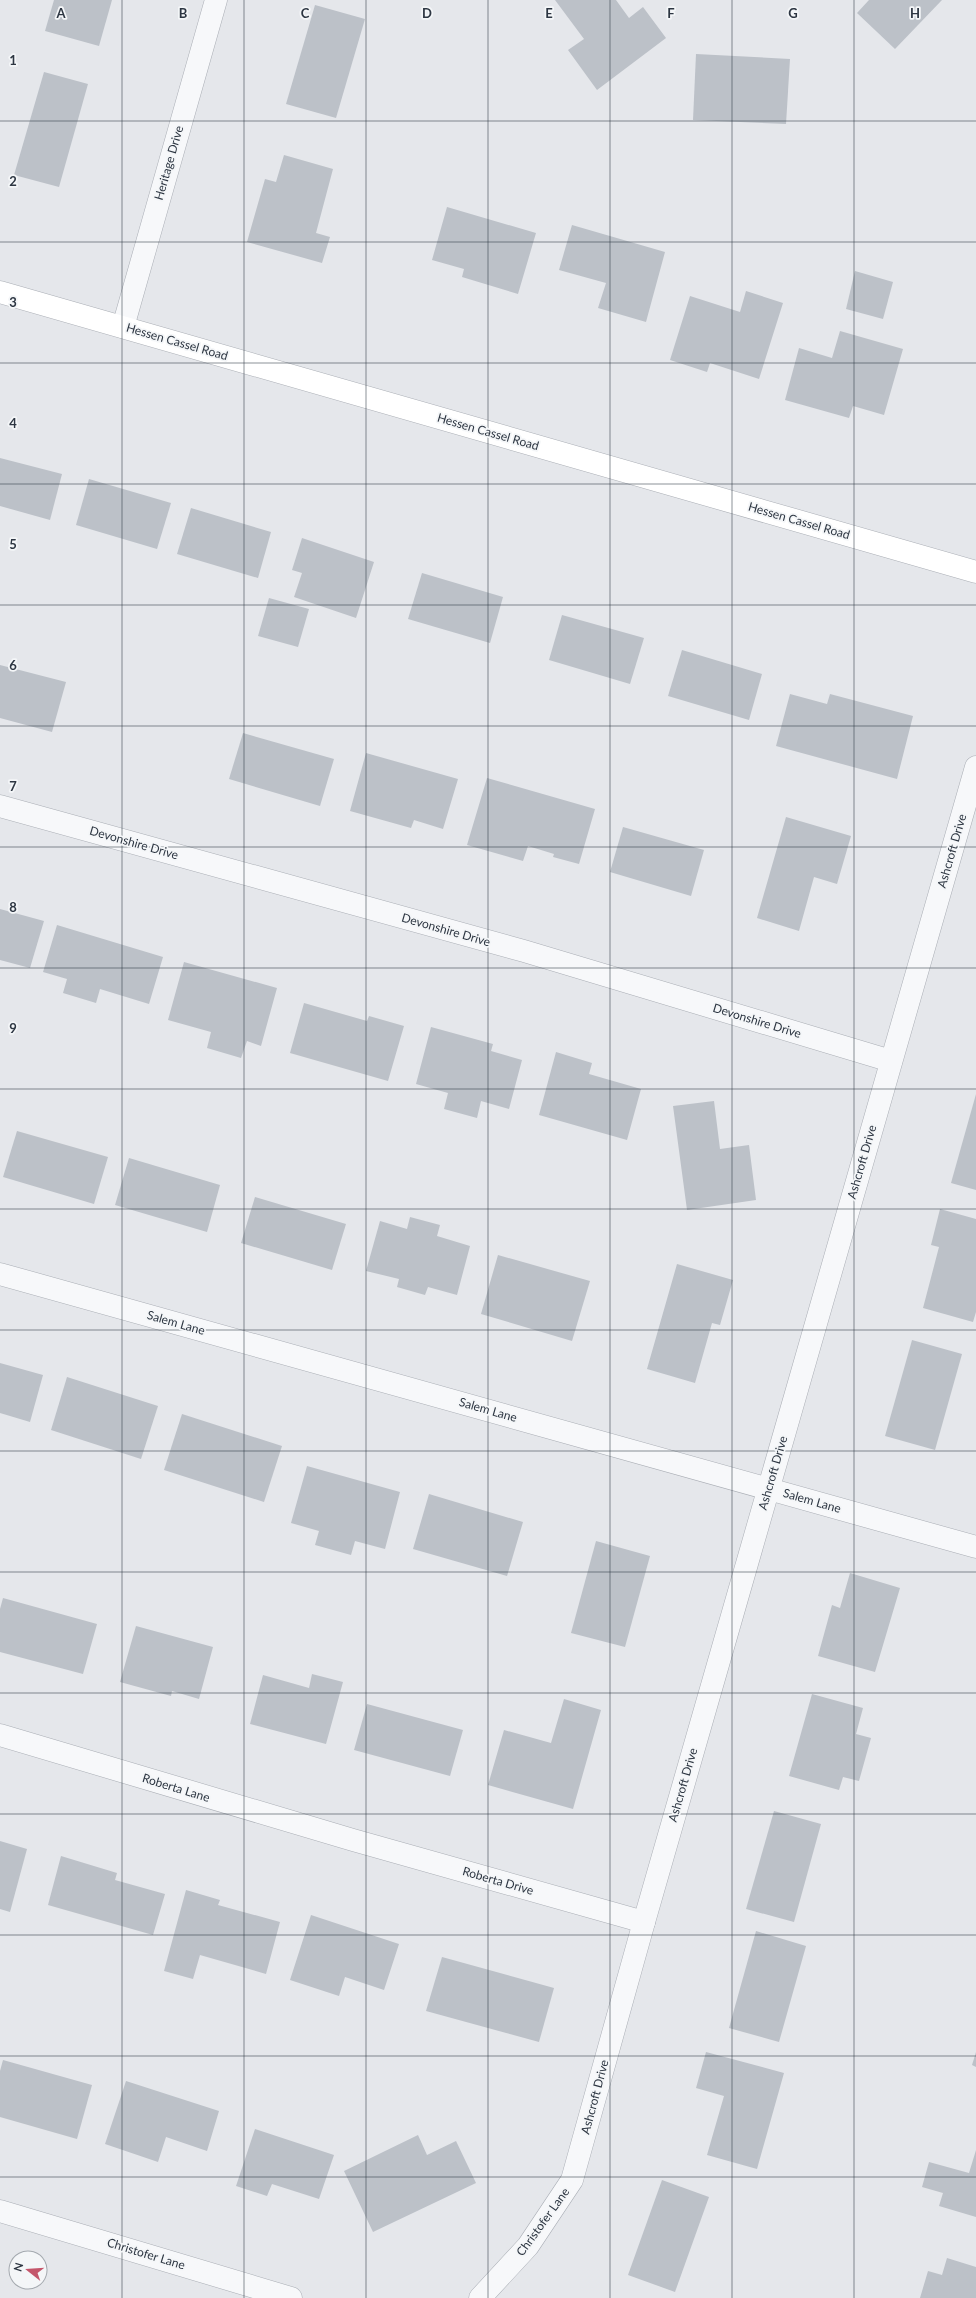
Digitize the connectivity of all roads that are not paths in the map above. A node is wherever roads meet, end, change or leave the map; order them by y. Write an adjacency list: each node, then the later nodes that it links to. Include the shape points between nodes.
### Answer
1 (216, 0): 3 (street, Heritage Drive)
2 (0, 292): 3 (main road, Hessen Cassel Road)
3 (123, 327): 4 (main road, Hessen Cassel Road)
4 (976, 572)
5 (976, 767): 7 (street, Ashcroft Drive)
6 (0, 806): 7 (street, Devonshire Drive, via 524,952)
7 (891, 1061): 9 (street, Ashcroft Drive)
8 (0, 1274): 9 (street, Salem Lane)
9 (768, 1488): 10 (street, Salem Lane); 13 (street, Ashcroft Drive)
10 (976, 1547)
11 (0, 1735): 12 (street, Roberta Lane)
12 (352, 1840): 13 (street, Roberta Drive)
13 (644, 1922): 14 (street, Ashcroft Drive)
14 (572, 2180): 17 (street, Christofer Lane, via 528,2246)
15 (0, 2211): 16 (street, Christofer Lane)
16 (291, 2298)
17 (480, 2298)

